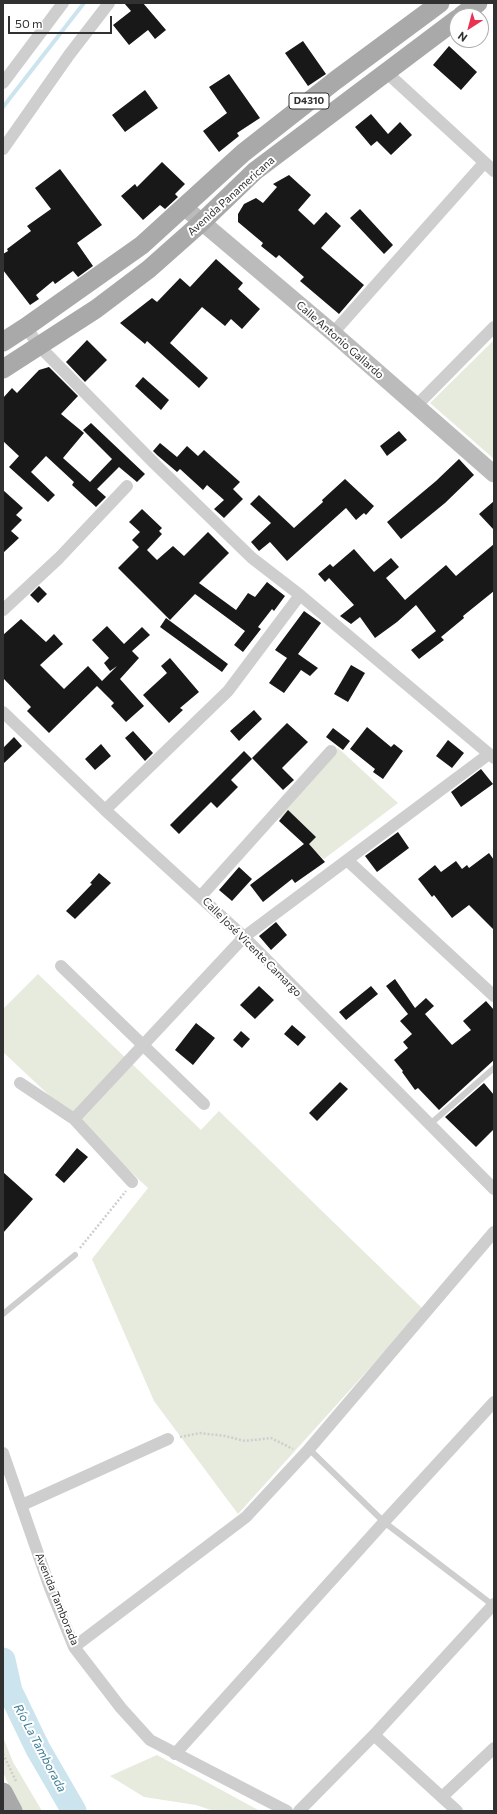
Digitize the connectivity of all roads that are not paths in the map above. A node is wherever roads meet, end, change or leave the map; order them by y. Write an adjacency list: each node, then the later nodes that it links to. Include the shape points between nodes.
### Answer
1 (63, 3): 6 (street)
2 (109, 3): 7 (street)
3 (440, 3): 10 (main road, Avenida Panamericana / D4310, via 243,153)
4 (449, 25): 5 (main road, Avenida Panamericana / D4310)
5 (386, 72): 8 (street); 11 (main road, Avenida Panamericana / D4310, via 255,171)
6 (3, 83)
7 (3, 149)
8 (484, 163): 9 (street); 14 (street)
9 (494, 171)
10 (184, 207): 11 (main road, Calle Antonio Gallardo); 12 (main road, Avenida Panamericana / D4310, via 142,245)
11 (202, 222): 14 (main road, Calle Antonio Gallardo); 16 (main road, Avenida Panamericana / D4310, via 96,309)
12 (26, 327): 15 (main road, Avenida Panamericana / D4310); 16 (street)
13 (494, 327): 18 (street)
14 (333, 333): 18 (main road, Calle Antonio Gallardo)
15 (3, 342)
16 (39, 346): 17 (main road, Avenida Panamericana / D4310); 21 (street, via 252,558)
17 (3, 368)
18 (416, 406): 19 (main road, Calle Antonio Gallardo)
19 (494, 474)
20 (127, 486): 22 (street, via 59,558)
21 (300, 595): 25 (street); 26 (street, via 228,691)
22 (3, 610)
23 (3, 712): 26 (street, Calle José Vicente Camargo)
24 (330, 751): 28 (street)
25 (492, 756): 27 (street)
26 (105, 810): 28 (street, Calle José Vicente Camargo)
27 (347, 860): 29 (street); 31 (street)
28 (200, 896): 29 (street, Calle José Vicente Camargo)
29 (244, 937): 32 (street); 37 (street, Calle José Vicente Camargo)
30 (61, 966): 32 (street)
31 (494, 996)
32 (143, 1046): 35 (street); 36 (street)
33 (494, 1068): 37 (lane)
34 (20, 1083): 36 (street)
35 (204, 1104)
36 (74, 1119): 38 (street)
37 (429, 1126): 39 (street, Calle José Vicente Camargo)
38 (132, 1182)
39 (494, 1189)
40 (494, 1232): 45 (street)
41 (75, 1255): 42 (lane)
42 (3, 1314)
43 (494, 1402): 48 (street)
44 (168, 1439): 47 (street)
45 (306, 1452): 48 (lane); 50 (street, via 246,1517)
46 (3, 1453): 47 (street, Avenida Tamborada)
47 (22, 1505): 50 (street, Avenida Tamborada, via 50,1588)
48 (384, 1522): 49 (lane); 53 (street)
49 (494, 1605): 51 (street)
50 (74, 1647): 53 (street, Avenida Tamborada, via 120,1708 145,1735)
51 (374, 1735): 55 (street); 58 (street)
52 (494, 1748): 55 (street)
53 (175, 1754): 57 (street, Avenida Tamborada)
54 (3, 1792): 56 (main road)
55 (442, 1797): 59 (street)
56 (13, 1811)
57 (286, 1811)
58 (298, 1811)
59 (458, 1811)

